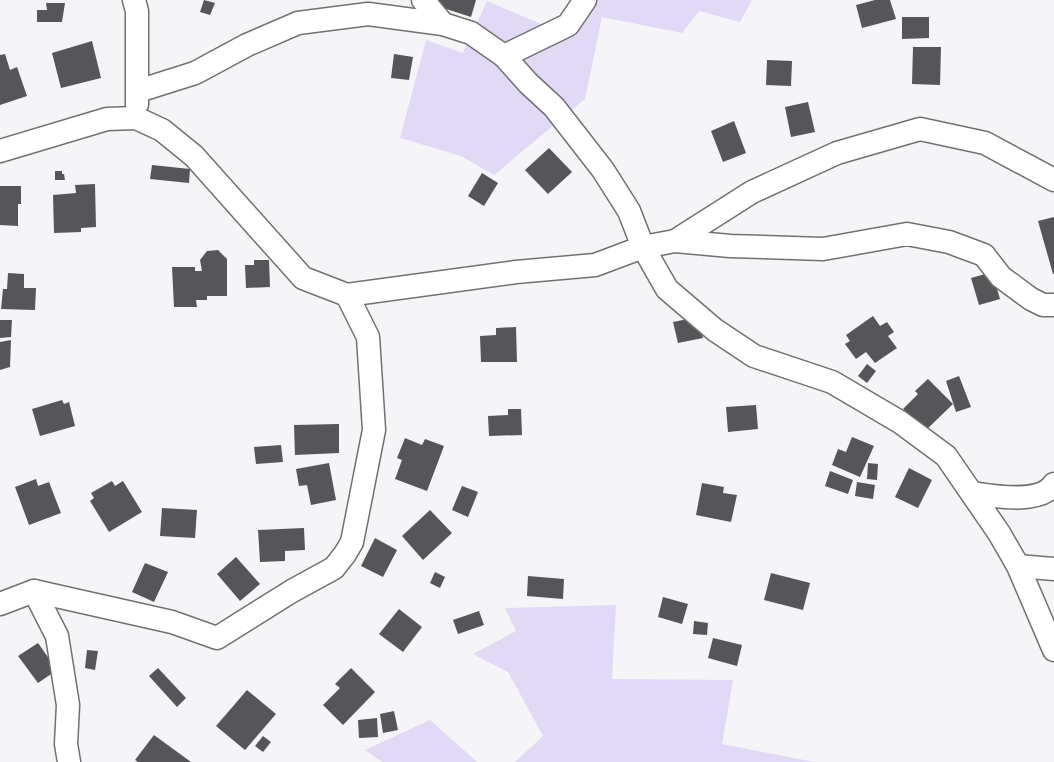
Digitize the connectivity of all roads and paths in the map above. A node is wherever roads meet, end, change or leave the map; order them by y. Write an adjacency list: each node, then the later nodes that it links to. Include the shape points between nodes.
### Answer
1 (134, 0): 6 (street, via 137,11)
2 (423, 0): 4 (street)
3 (585, 0): 5 (street, via 568,25)
4 (443, 24): 5 (street, via 471,34); 6 (street, via 368,14 298,23 194,72)
5 (504, 56): 11 (street, via 554,107 603,170 629,211)
6 (138, 91): 7 (street)
7 (136, 118): 8 (street, via 107,119); 12 (street, via 162,130 194,156 302,278)
8 (0, 151)
9 (1054, 180): 10 (street, via 985,143 920,129 828,157 752,192)
10 (675, 241): 11 (street); 13 (street, via 824,249 907,234 949,242 984,255 1001,277 1031,299 1043,305)
11 (643, 247): 12 (street, via 595,265 516,272); 15 (street, via 667,289 715,330 754,356 832,382 900,422 946,456)
12 (347, 295): 18 (street, via 368,337 374,430 352,542 334,568 217,638 172,622)
13 (1054, 305)
14 (1054, 484): 15 (street, via 1050,490 1034,496 1014,498)
15 (972, 493): 16 (street)
16 (1018, 566): 17 (street); 20 (street)
17 (1054, 569)
18 (34, 591): 19 (street); 21 (street, via 57,636 68,705 66,744)
19 (0, 604)
20 (1054, 650)
21 (69, 762)

